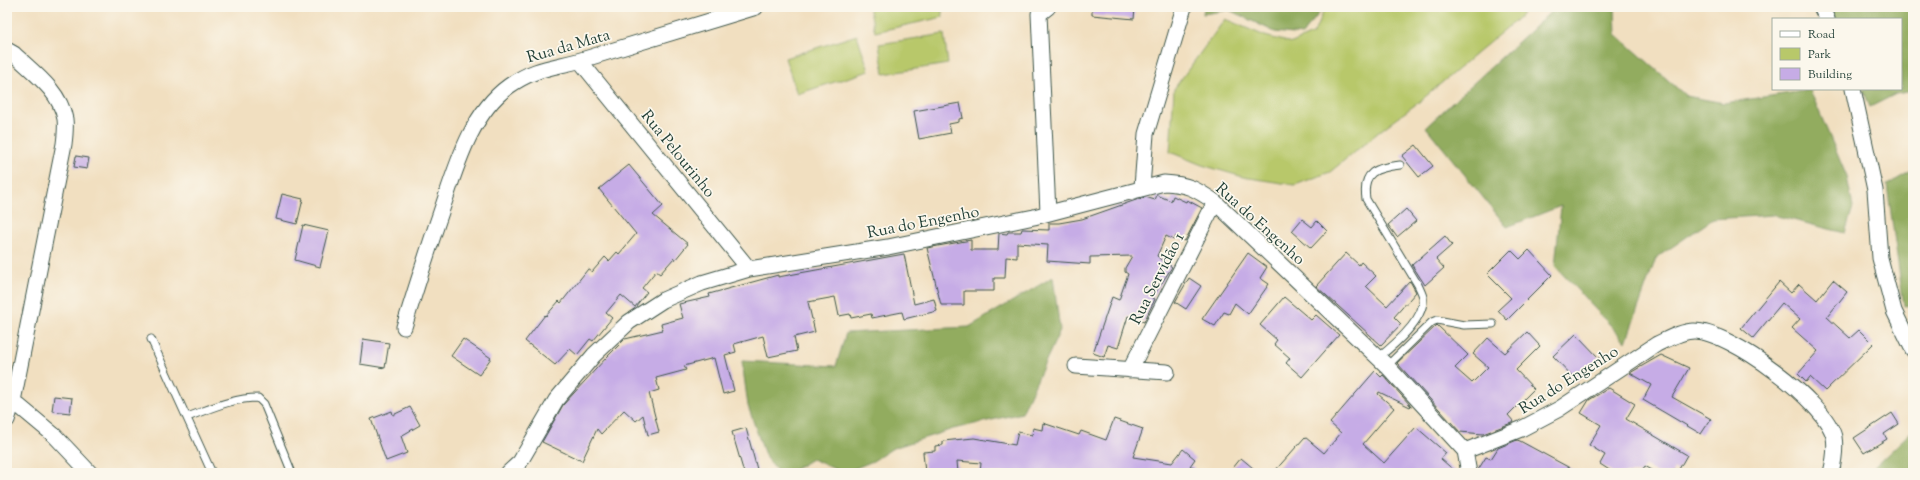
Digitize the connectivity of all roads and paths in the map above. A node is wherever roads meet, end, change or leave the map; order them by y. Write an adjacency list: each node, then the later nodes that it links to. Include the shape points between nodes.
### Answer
1 (756, 7): 7 (street, Rua da Mata)
2 (1048, 7): 12 (street, via 1039,14)
3 (1184, 7): 10 (street, via 1146,134)
4 (1821, 7): 5 (street)
5 (1826, 18)
6 (7, 50): 22 (street, via 53,91 61,104 65,120 64,144)
7 (580, 61): 13 (street, Rua Pelourinho); 15 (street, Rua da Mata, via 550,66 528,74 508,87 488,108 470,134)
8 (1853, 90): 17 (street, via 1875,190 1880,258 1894,311)
9 (1400, 165): 18 (lane, via 1382,167 1372,172 1365,188 1366,199 1423,297 1421,310 1414,322)
10 (1142, 187): 11 (street, Rua do Engenho, via 1164,183 1181,184 1195,188); 12 (street, Rua do Engenho)
11 (1215, 202): 18 (street, Rua do Engenho); 20 (street, Rua Servidão 1)
12 (1048, 213): 13 (street, Rua do Engenho, via 888,247)
13 (749, 269): 26 (street, Rua do Engenho, via 702,283 669,297 628,322 594,355 556,400)
14 (1493, 324): 18 (lane, via 1464,325 1437,320)
15 (404, 326)
16 (152, 339): 23 (lane)
17 (1913, 350)
18 (1382, 362): 25 (street, Rua do Engenho)
19 (1076, 366): 20 (street)
20 (1130, 370): 21 (street)
21 (1167, 372)
22 (13, 401): 24 (street); 27 (street, via 55,436)
23 (187, 417): 28 (lane); 29 (lane, via 242,398 258,398 264,404)
24 (7, 420)
25 (1465, 451): 31 (street); 32 (street, Rua do Engenho, via 1521,429 1546,416 1657,344 1694,331 1712,333 1740,346 1795,387 1819,411 1834,436 1835,458)
26 (521, 467): 30 (street, Rua do Engenho)
27 (90, 473)
28 (212, 473)
29 (292, 473)
30 (508, 473)
31 (1469, 473)
32 (1831, 473)

